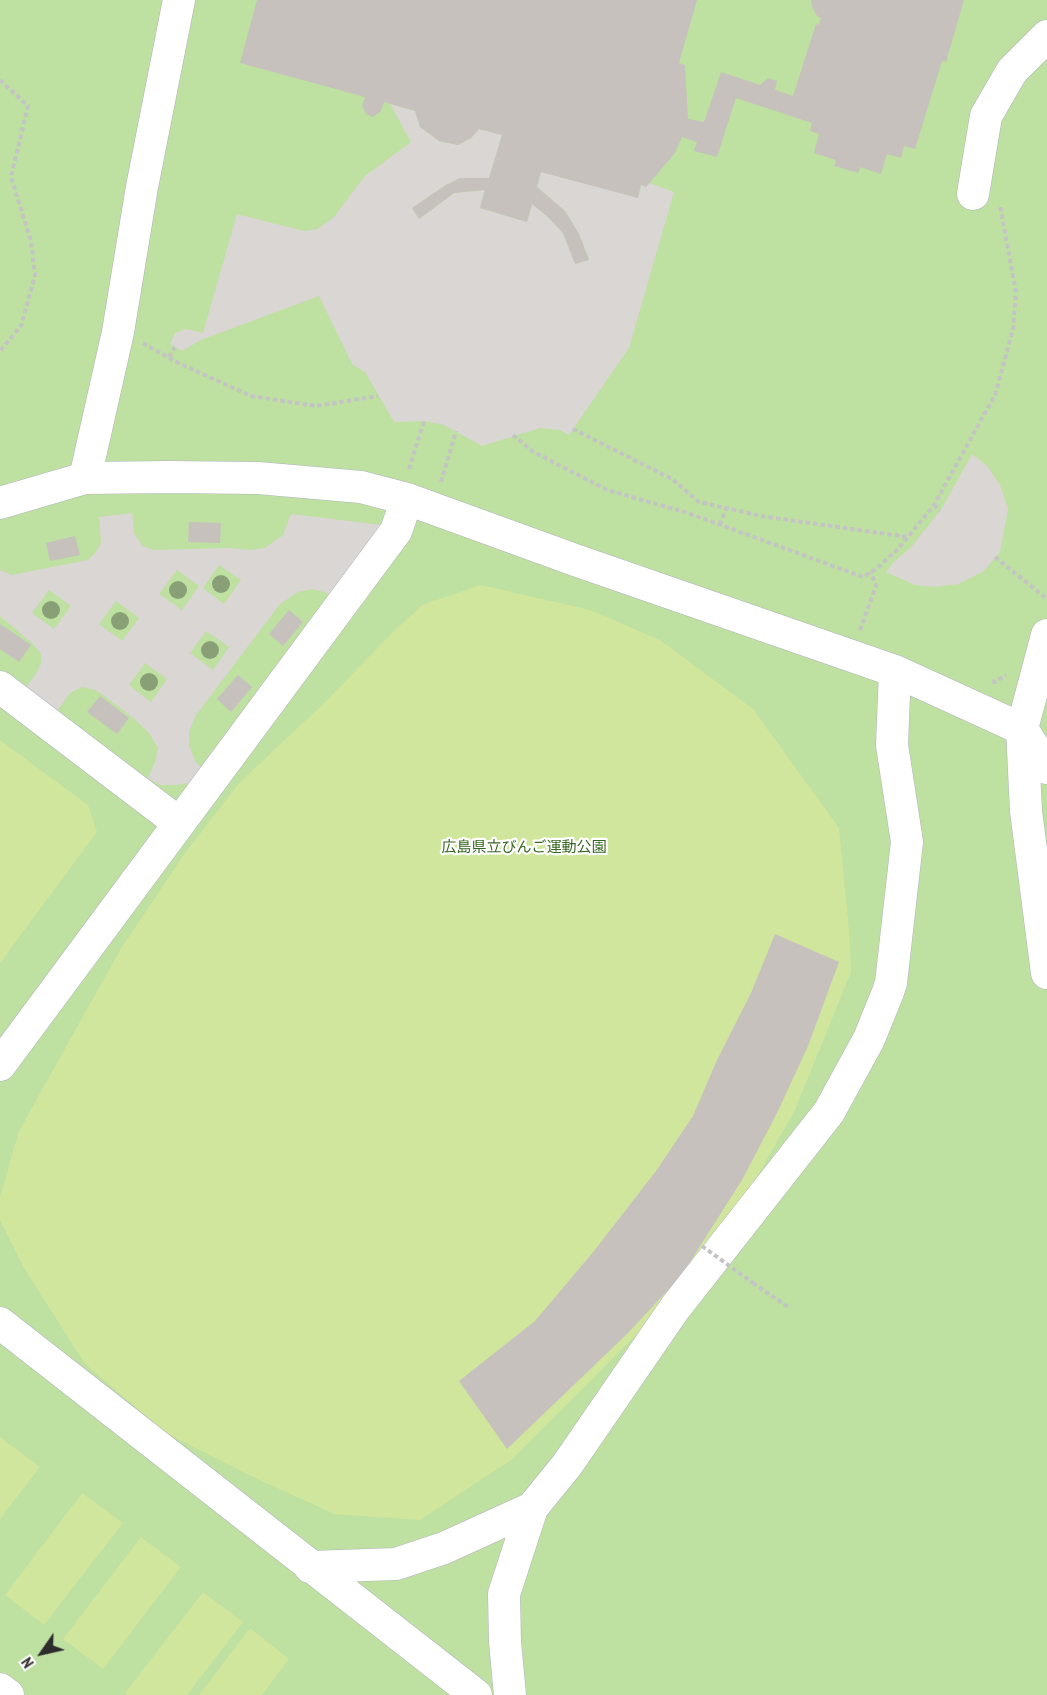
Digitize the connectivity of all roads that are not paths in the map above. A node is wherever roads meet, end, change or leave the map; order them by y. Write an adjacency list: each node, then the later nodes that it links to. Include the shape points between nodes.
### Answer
1 (179, 0): 4 (street, via 118,332)
2 (1047, 36): 3 (street, via 1012,71 986,116)
3 (986, 195)
4 (84, 478): 5 (street, via 258,478 361,487); 6 (street)
5 (407, 499): 8 (street); 12 (street, via 396,531)
6 (0, 504)
7 (1047, 635): 10 (street)
8 (895, 671): 10 (street); 16 (street, via 892,745 907,842 891,983 869,1039 829,1112 675,1308 567,1466)
9 (0, 687): 12 (street)
10 (1022, 729): 11 (street); 13 (street, via 1026,811)
11 (1047, 768)
12 (179, 823): 14 (street)
13 (1047, 973)
14 (2, 1059)
15 (0, 1323): 17 (street)
16 (532, 1508): 17 (street, via 444,1548 396,1564); 21 (street, via 504,1594)
17 (310, 1567): 20 (street)
18 (0, 1689): 19 (street)
19 (8, 1695)
20 (476, 1695)
21 (510, 1695)

